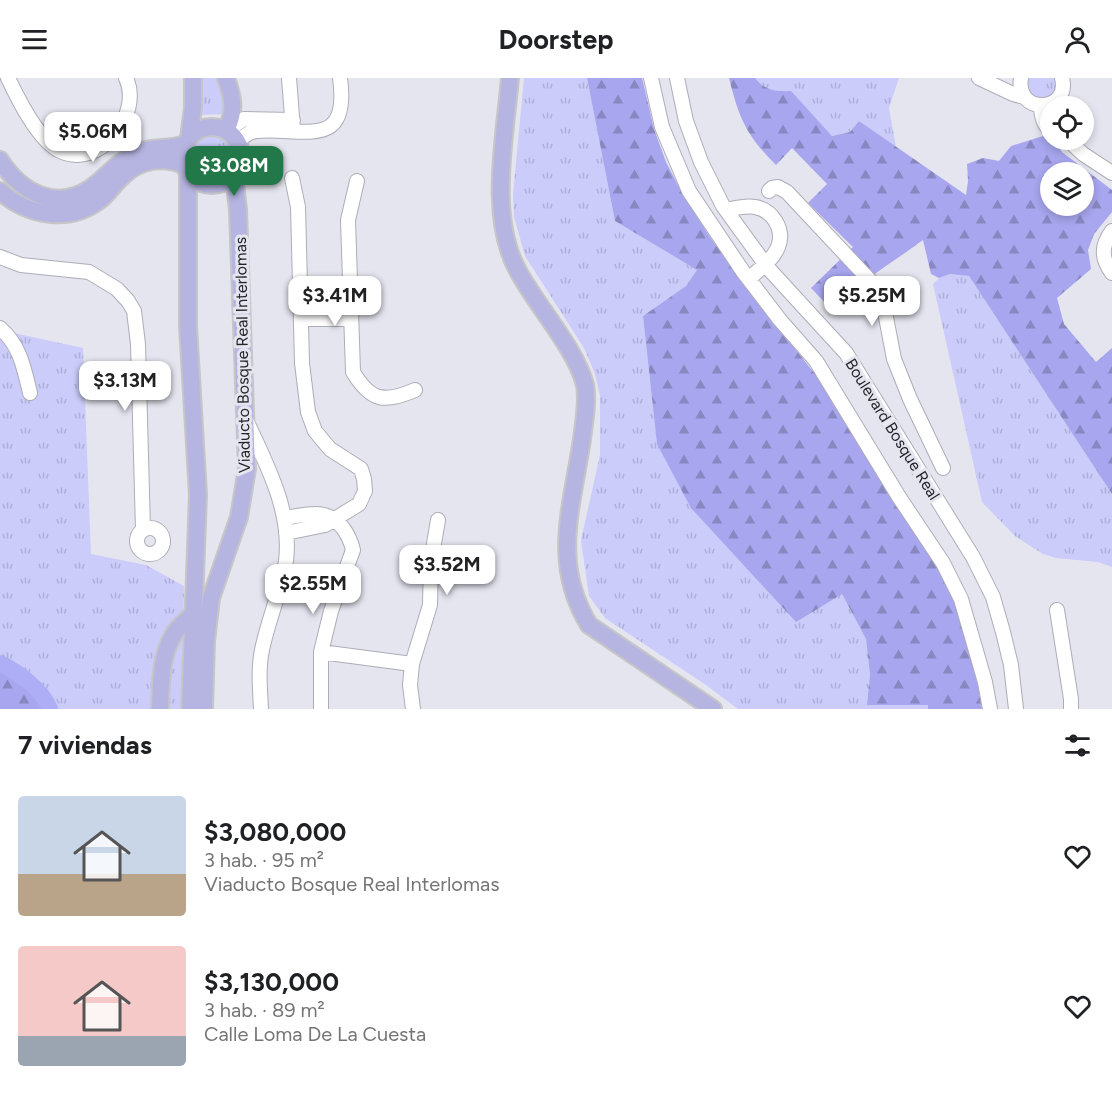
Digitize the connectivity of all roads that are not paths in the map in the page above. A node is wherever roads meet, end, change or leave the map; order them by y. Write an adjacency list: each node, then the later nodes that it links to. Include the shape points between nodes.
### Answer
1 (126, 78): 12 (street, via 129,107 112,138 96,152 78,155 58,150 43,137)
2 (192, 78): 18 (main road, via 193,108)
3 (226, 78): 17 (main road, via 233,110)
4 (289, 78): 16 (street)
5 (340, 78): 16 (street, via 343,106 334,124 325,130)
6 (510, 78): 56 (main road, via 501,207 503,233 516,269 574,358 585,386 585,415 567,535 572,591 589,625)
7 (651, 78): 33 (street, Boulevard Bosque Real, via 662,127 689,191)
8 (678, 78): 28 (street, Boulevard Bosque Real, via 686,121 701,162)
9 (979, 78): 14 (street)
10 (1021, 78): 14 (street, via 1019,87)
11 (1062, 78): 13 (street)
12 (8, 79)
13 (1060, 96)
14 (1024, 97): 15 (street)
15 (1040, 104)
16 (293, 126): 17 (street)
17 (231, 134): 18 (main road, via 209,127 198,130); 23 (main road, via 241,158)
18 (187, 141): 20 (main road, via 173,148 138,152 112,167 89,189 65,199 32,192 19,184); 21 (main road, via 182,152)
19 (1079, 150): 22 (street)
20 (0, 160)
21 (186, 170): 23 (main road, via 198,182 210,186); 26 (main road, via 169,160 136,166 101,199 88,207 57,215 26,208); 47 (main road, via 188,326 198,495)
22 (1112, 173)
23 (234, 176): 39 (main road, Viaducto Bosque Real Interlomas)
24 (292, 178): 34 (street, via 298,207)
25 (357, 181): 35 (street, via 348,220)
26 (0, 191)
27 (764, 199): 28 (street); 31 (street, via 780,235 775,254); 40 (street, via 778,187 787,192 877,288 894,359)
28 (726, 210): 31 (street, Boulevard Bosque Real)
29 (1112, 231): 32 (street, via 1103,256)
30 (0, 257): 44 (street, via 21,266 89,272 117,288 129,301 138,344)
31 (765, 264): 33 (street); 58 (street, Boulevard Bosque Real, via 846,353 973,558 993,597 1003,632)
32 (1112, 273)
33 (749, 279): 57 (street, Boulevard Bosque Real, via 816,361 943,563 961,599)
34 (301, 319): 35 (street); 42 (street, via 304,385 315,431 330,449 361,469 364,479 365,491 359,504)
35 (350, 319): 37 (street, via 353,372 361,385 380,399 396,398)
36 (0, 328): 38 (street, via 9,335 22,358)
37 (415, 390)
38 (30, 393)
39 (247, 420): 41 (street); 52 (main road, Viaducto Bosque Real Interlomas, via 247,470 239,517 211,598)
40 (943, 468)
41 (285, 518): 42 (street, via 323,514); 45 (street)
42 (335, 519): 45 (street, via 318,528); 48 (street, via 348,535 353,550)
43 (438, 520): 49 (street, via 430,561 430,605)
44 (142, 530)
45 (286, 533): 53 (street, via 286,561 262,649)
46 (1057, 610): 59 (street)
47 (194, 613): 50 (main road, via 175,632 165,652); 51 (main road)
48 (321, 652): 49 (street); 54 (street)
49 (412, 664): 55 (street)
50 (160, 709)
51 (190, 709)
52 (204, 709)
53 (261, 709)
54 (321, 709)
55 (413, 709)
56 (713, 709)
57 (990, 709)
58 (1016, 709)
59 (1071, 709)

